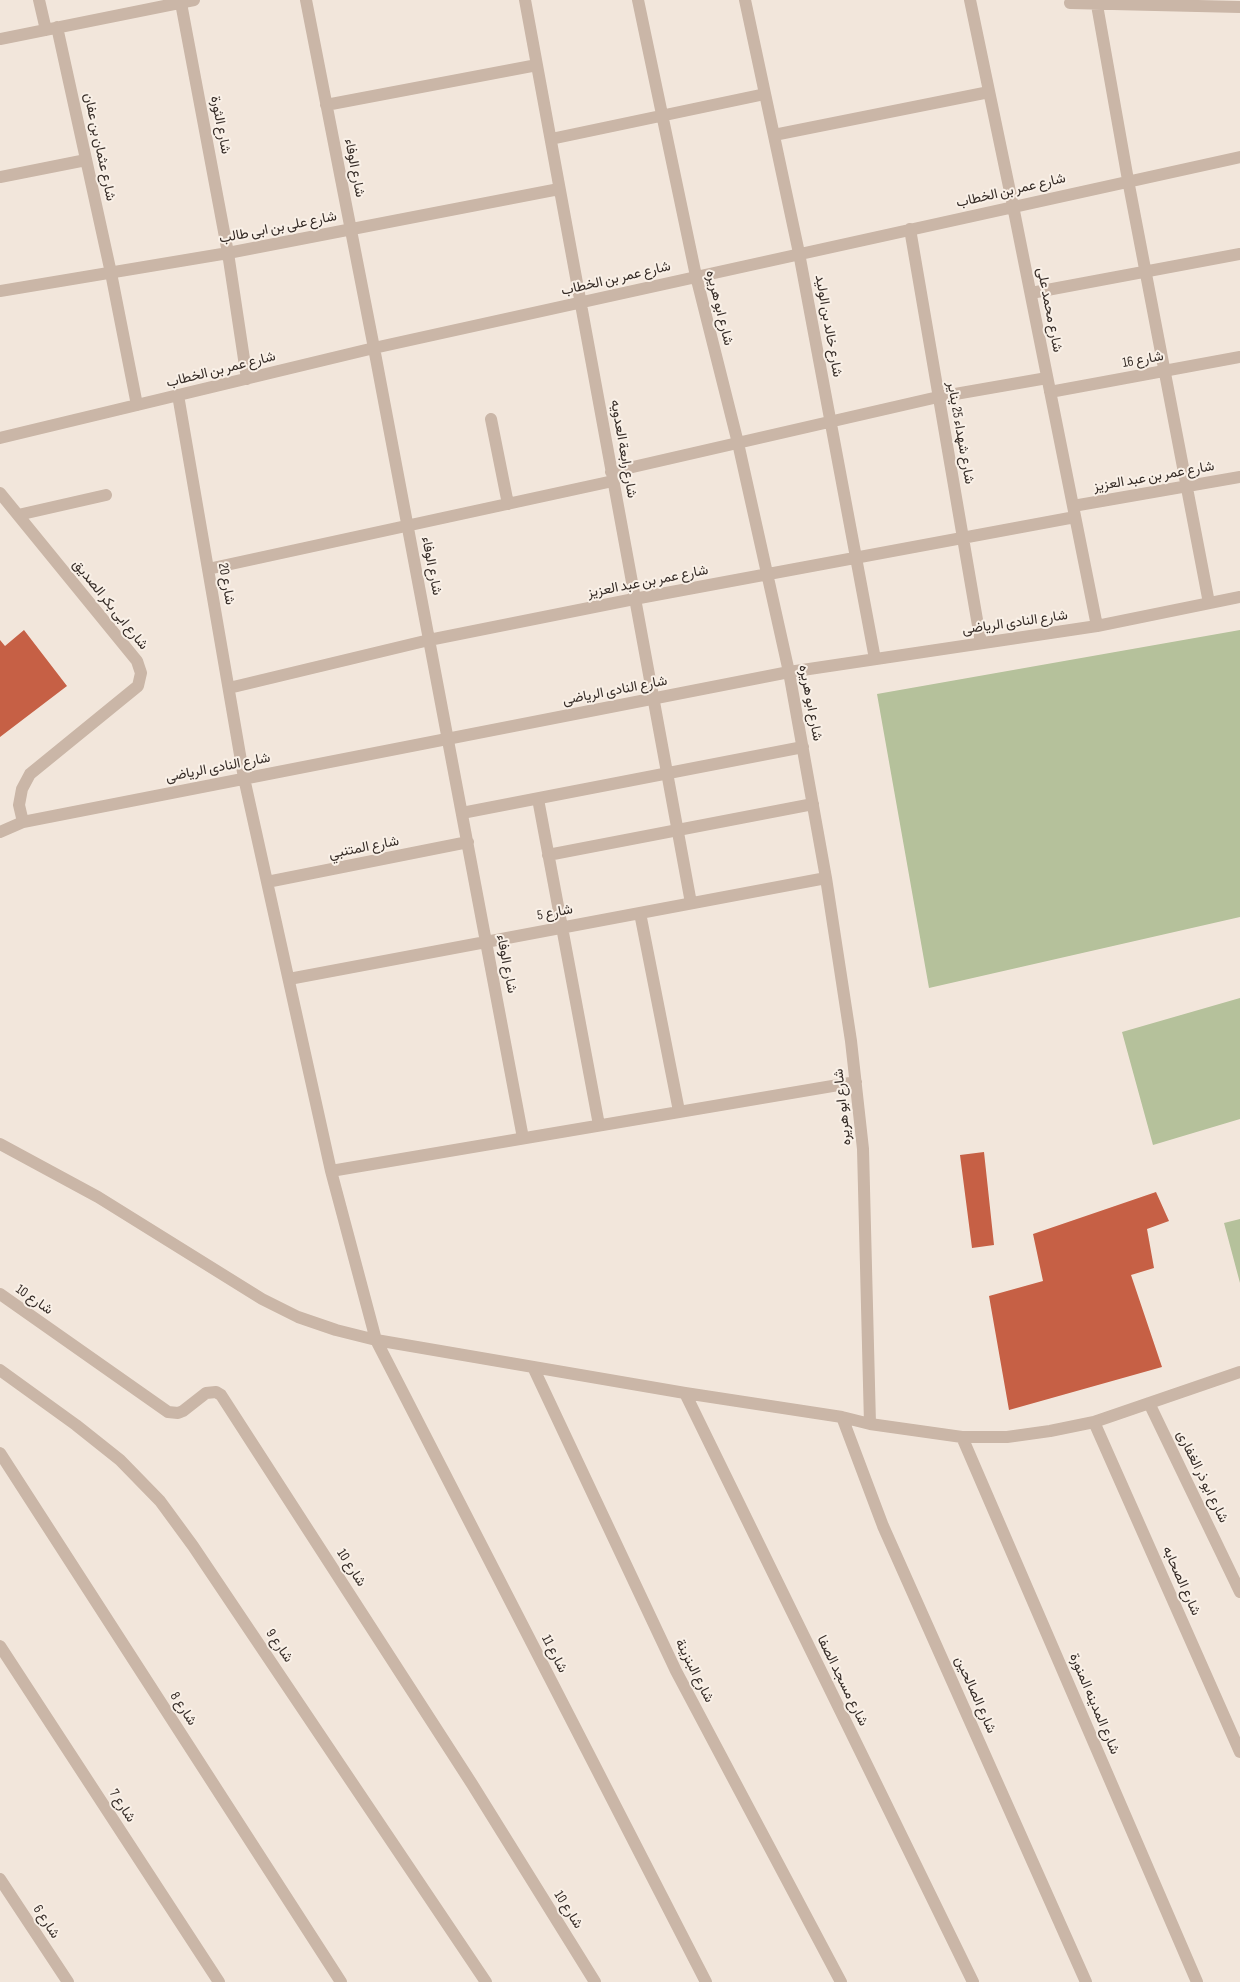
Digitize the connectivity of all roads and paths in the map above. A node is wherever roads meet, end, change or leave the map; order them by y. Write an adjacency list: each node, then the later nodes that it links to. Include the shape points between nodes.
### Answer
1 (39, 0): 13 (street, شارع عثمان بن عفان)
2 (194, 0): 9 (street)
3 (306, 0): 18 (street, شارع الوفاء)
4 (525, 0): 15 (street, شارع رابعة العدويه)
5 (638, 0): 19 (street, شارع ابو هريره)
6 (745, 0): 17 (street, شارع خالد بن الوليد)
7 (970, 0): 16 (street, شارع محمد على)
8 (159, 3): 9 (street); 13 (street)
9 (181, 3): 30 (street, شارع الثورة)
10 (1070, 3): 11 (street)
11 (1097, 5): 12 (street); 25 (street)
12 (1240, 8)
13 (51, 28): 14 (street); 23 (street, شارع عثمان بن عفان)
14 (0, 39)
15 (537, 65): 18 (street); 21 (street, شارع رابعة العدويه)
16 (989, 92): 20 (street); 27 (street, شارع محمد على)
17 (766, 94): 19 (street); 20 (street, شارع خالد بن الوليد)
18 (326, 105): 29 (street, شارع الوفاء)
19 (662, 116): 21 (street); 35 (street, شارع ابو هريره)
20 (774, 135): 31 (street, شارع خالد بن الوليد)
21 (551, 139): 26 (street, شارع رابعة العدويه)
22 (1240, 157): 25 (street, شارع عمر بن الخطاب)
23 (86, 160): 24 (street); 34 (street, شارع عثمان بن عفان)
24 (0, 176)
25 (1128, 180): 27 (street, شارع عمر بن الخطاب); 33 (street)
26 (560, 188): 29 (street, شارع على بن ابى طالب); 38 (street, شارع رابعة العدويه)
27 (1013, 206): 28 (street, شارع عمر بن الخطاب); 37 (street, شارع محمد على)
28 (910, 229): 31 (street, شارع عمر بن الخطاب); 46 (street, شارع شهداء 25 يناير)
29 (351, 230): 30 (street, شارع على بن ابى طالب); 39 (street, شارع الوفاء)
30 (228, 253): 34 (street, شارع على بن ابى طالب); 43 (street, شارع الثورة)
31 (799, 253): 35 (street, شارع عمر بن الخطاب); 49 (street, شارع خالد بن الوليد)
32 (1240, 254): 33 (street)
33 (1145, 272): 37 (street); 41 (street)
34 (110, 273): 36 (street, شارع على بن ابى طالب); 47 (street, شارع عثمان بن عفان)
35 (696, 276): 38 (street, شارع عمر بن الخطاب); 51 (street, شارع ابو هريره)
36 (1, 287)
37 (1031, 294): 42 (street, شارع محمد على)
38 (580, 302): 39 (street, شارع عمر بن الخطاب); 52 (street, شارع رابعة العدويه)
39 (374, 348): 43 (street, شارع عمر بن الخطاب); 60 (street, شارع الوفاء)
40 (1240, 357): 41 (street, شارع 16)
41 (1164, 371): 44 (street, شارع 16); 54 (street)
42 (1047, 378): 44 (street, شارع محمد على); 46 (street)
43 (247, 379): 45 (street, شارع عمر بن الخطاب)
44 (1050, 392): 58 (street, شارع محمد على)
45 (178, 396): 47 (street, شارع عمر بن الخطاب); 63 (street, شارع 20)
46 (938, 397): 49 (street); 61 (street, شارع شهداء 25 يناير)
47 (137, 405): 50 (street, شارع عمر بن الخطاب)
48 (491, 419): 57 (street)
49 (830, 422): 51 (street); 62 (street, شارع خالد بن الوليد)
50 (0, 438)
51 (738, 443): 52 (street); 64 (street, شارع ابو هريره)
52 (612, 477): 57 (street); 66 (street, شارع رابعة العدويه)
53 (1240, 477): 54 (street, شارع عمر بن عبد العزيز)
54 (1186, 486): 58 (street, شارع عمر بن عبد العزيز); 67 (street)
55 (0, 493): 59 (street, شارع ابى بكر الصديق)
56 (106, 495): 59 (street)
57 (508, 504): 60 (street)
58 (1074, 512): 61 (street, شارع عمر بن عبد العزيز); 68 (street, شارع محمد على)
59 (18, 515): 82 (street, شارع ابى بكر الصديق, via 137,661 141,673 138,686 30,774 22,789 19,805)
60 (408, 526): 63 (street); 69 (street, شارع الوفاء)
61 (963, 538): 62 (street, شارع عمر بن عبد العزيز); 70 (street, شارع شهداء 25 يناير)
62 (856, 558): 64 (street, شارع عمر بن عبد العزيز); 71 (street, شارع خالد بن الوليد)
63 (208, 569): 73 (street, شارع 20)
64 (766, 574): 66 (street, شارع عمر بن عبد العزيز); 72 (street, شارع ابو هريره)
65 (1240, 597): 67 (street, شارع النادى الرياضى)
66 (634, 599): 69 (street, شارع عمر بن عبد العزيز); 74 (street, شارع رابعة العدويه)
67 (1209, 603): 68 (street, شارع النادى الرياضى)
68 (1097, 626): 70 (street, شارع النادى الرياضى)
69 (430, 640): 73 (street, شارع عمر بن عبد العزيز); 75 (street, شارع الوفاء)
70 (981, 643): 71 (street, شارع النادى الرياضى)
71 (874, 659): 72 (street, شارع النادى الرياضى)
72 (789, 672): 74 (street, شارع النادى الرياضى); 76 (street, شارع ابو هريره)
73 (229, 688): 78 (street, شارع 20)
74 (653, 698): 75 (street, شارع النادى الرياضى); 77 (street, شارع رابعة العدويه)
75 (448, 739): 78 (street, شارع النادى الرياضى); 81 (street, شارع الوفاء)
76 (803, 747): 77 (street); 80 (street, شارع ابو هريره)
77 (667, 774): 79 (street); 83 (street, شارع رابعة العدويه)
78 (244, 778): 82 (street, شارع النادى الرياضى); 88 (street, شارع 20)
79 (538, 799): 81 (street); 86 (street)
80 (813, 804): 83 (street); 87 (street, شارع ابو هريره)
81 (462, 813): 85 (street, شارع الوفاء)
82 (23, 822): 84 (street, شارع النادى الرياضى)
83 (677, 830): 86 (street); 89 (street, شارع رابعة العدويه)
84 (0, 832)
85 (468, 842): 88 (street, شارع المتنبي); 92 (street, شارع الوفاء)
86 (548, 855): 91 (street)
87 (826, 878): 89 (street, شارع 5); 94 (street, شارع ابو هريره)
88 (267, 882): 93 (street, شارع 20)
89 (691, 903): 90 (street, شارع 5)
90 (640, 913): 91 (street, شارع 5); 95 (street)
91 (562, 927): 92 (street, شارع 5); 96 (street)
92 (486, 942): 93 (street, شارع 5); 97 (street, شارع الوفاء)
93 (289, 979): 99 (street, شارع 11)
94 (856, 1082): 95 (street); 109 (street, شارع ابو هريره, via 863,1149)
95 (679, 1111): 96 (street)
96 (599, 1125): 97 (street)
97 (523, 1138): 99 (street)
98 (0, 1144): 101 (street, via 98,1197 262,1299 298,1317)
99 (331, 1171): 101 (street, شارع 11)
100 (0, 1294): 120 (street, شارع 10, via 168,1412 183,1411 206,1393 221,1395 472,1784)
101 (376, 1340): 102 (street); 121 (street, شارع 11)
102 (533, 1367): 105 (street); 122 (street, شارع البنزينة, via 676,1671)
103 (0, 1370): 119 (street, شارع 9, via 120,1460 160,1501 194,1546)
104 (1240, 1372): 106 (street)
105 (685, 1393): 107 (street); 123 (street, شارع مسجد الصفا)
106 (1150, 1403): 108 (street); 112 (street, شارع ابو ذر الغفارى)
107 (842, 1417): 109 (street); 124 (street, شارع الصالحين, via 883,1526)
108 (1094, 1422): 110 (street, via 1006,1436); 114 (street, شارع الصحابه)
109 (870, 1424): 110 (street)
110 (962, 1437): 125 (street, شارع المدينه المنورة)
111 (0, 1453): 118 (street, شارع 8)
112 (1240, 1592)
113 (0, 1646): 117 (street, شارع 7)
114 (1240, 1752)
115 (0, 1879): 116 (street, شارع 6)
116 (68, 1982)
117 (219, 1982)
118 (341, 1982)
119 (486, 1982)
120 (595, 1982)
121 (706, 1982)
122 (841, 1982)
123 (973, 1982)
124 (1086, 1982)
125 (1197, 1982)

